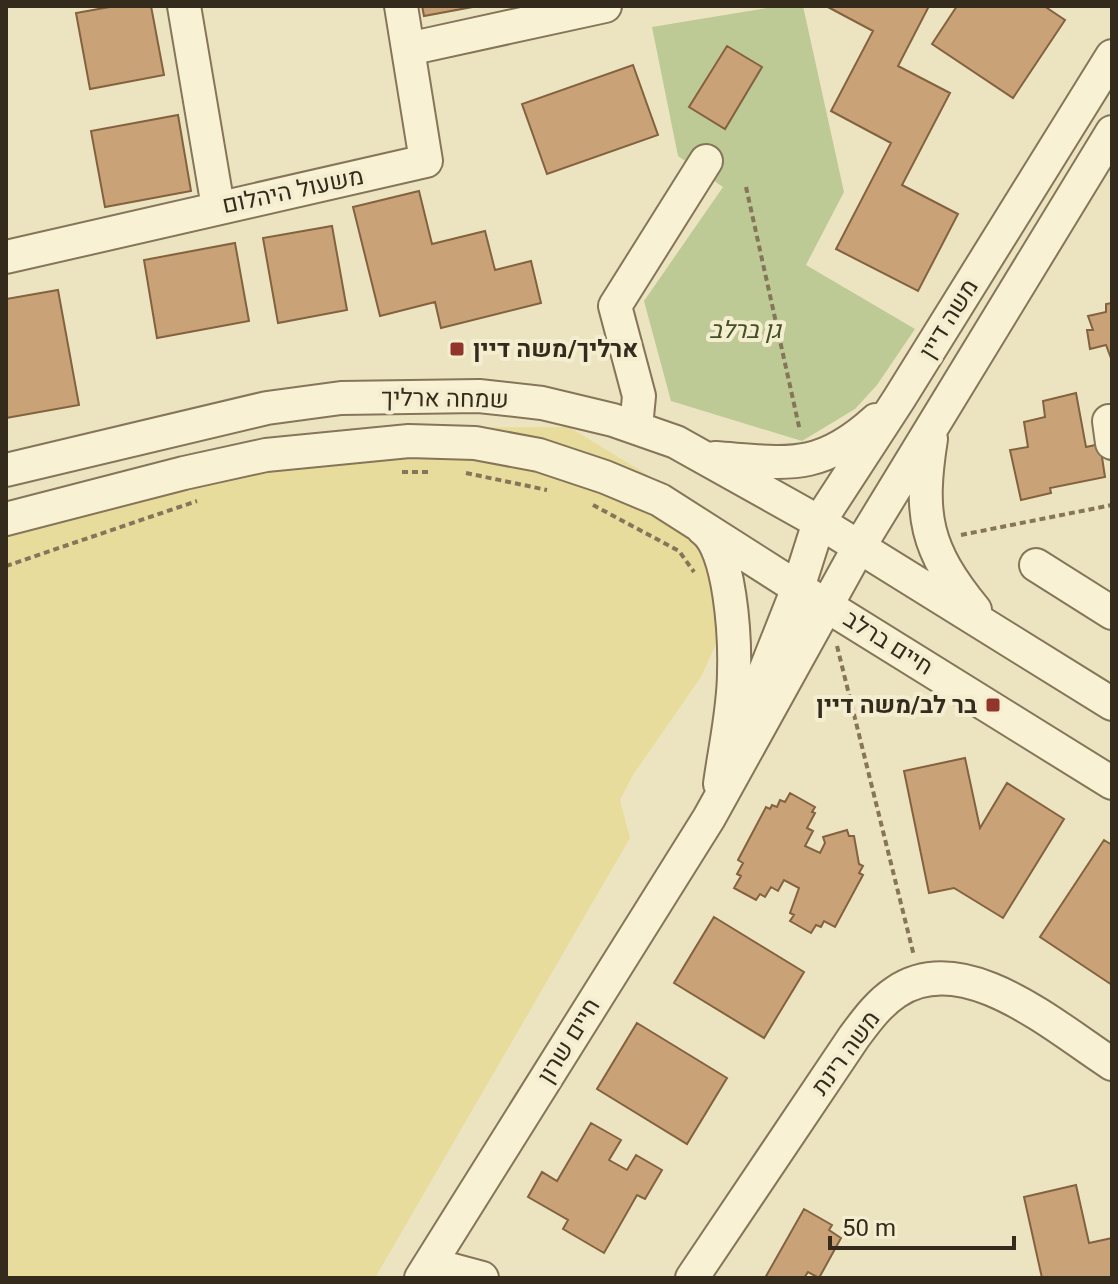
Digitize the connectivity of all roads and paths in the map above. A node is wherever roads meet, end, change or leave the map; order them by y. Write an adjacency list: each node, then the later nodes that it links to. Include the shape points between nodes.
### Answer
1 (184, 6): 9 (street)
2 (401, 6): 4 (street, משעול היהלום)
3 (605, 6): 4 (street)
4 (408, 49): 9 (street, משעול היהלום, via 426,161)
5 (1112, 56): 11 (street, משה דיין)
6 (1112, 132): 12 (street, משה דיין)
7 (706, 161): 14 (street, via 615,306 639,396)
8 (746, 187): 15 (path)
9 (218, 207): 10 (street, משעול היהלום)
10 (6, 257)
11 (899, 399): 17 (street, via 857,438 816,459 784,463); 22 (street, משה דיין)
12 (934, 421): 23 (street, via 925,476); 24 (street, משה דיין)
13 (1112, 421): 16 (street)
14 (636, 427): 17 (street, שמחה ארליך); 18 (street, שמחה ארליך, via 542,403 479,396 341,398 267,408)
15 (802, 441)
16 (1112, 443)
17 (705, 457): 22 (street, שמחה ארליך)
18 (6, 470)
19 (660, 500): 21 (street, שמחה ארליך, via 539,455 475,443 409,441 266,455); 26 (street, שמחה ארליך); 32 (street, via 710,534 728,584 735,674)
20 (1112, 505): 23 (path)
21 (6, 519)
22 (819, 522): 24 (street, שמחה ארליך); 26 (street, משה דיין)
23 (931, 540): 29 (street, via 951,581)
24 (859, 547): 27 (street, משה דיין); 29 (street)
25 (1036, 565): 28 (street)
26 (798, 588): 27 (street, שמחה ארליך); 32 (street, חיים שרון)
27 (827, 605): 31 (street, חיים ברלב); 33 (street, חיים שרון); 34 (path)
28 (1112, 613)
29 (987, 625): 30 (street)
30 (1112, 704)
31 (1112, 783)
32 (720, 784): 33 (street, חיים שרון)
33 (709, 818): 36 (street, חיים שרון)
34 (921, 981): 35 (street, משה רינת, via 962,980 996,991); 38 (street, משה רינת, via 897,991 868,1018)
35 (1112, 1064)
36 (431, 1273): 37 (street, חיים שרון)
37 (482, 1278)
38 (692, 1278)

